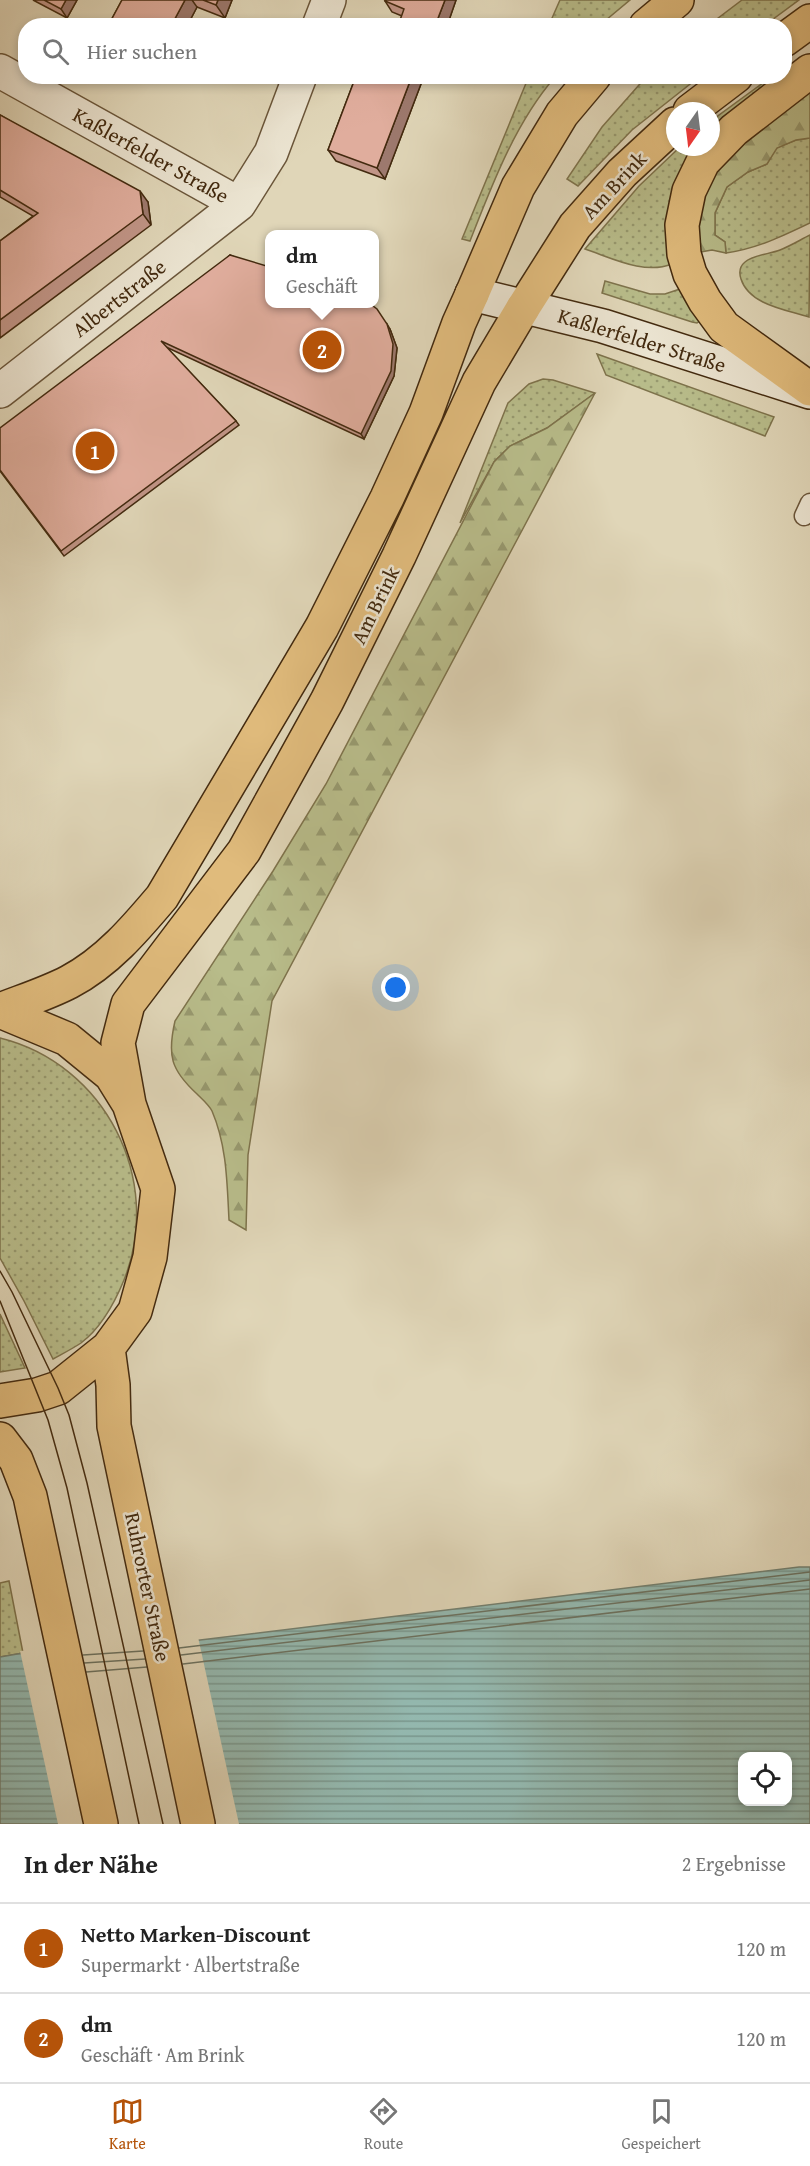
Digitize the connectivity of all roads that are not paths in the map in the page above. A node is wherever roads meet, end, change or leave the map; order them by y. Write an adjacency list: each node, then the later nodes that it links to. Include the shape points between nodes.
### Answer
1 (329, 0): 3 (street)
2 (677, 0): 4 (main road)
3 (323, 18)
4 (656, 18)
5 (810, 21): 6 (main road)
6 (792, 34)
7 (0, 71): 9 (street, Kaßlerfelder Straße)
8 (810, 71): 20 (main road, via 734,130 703,162 689,191 682,225 690,274 724,327)
9 (18, 81)
10 (23, 84): 16 (street, Kaßlerfelder Straße)
11 (297, 84): 16 (street, Albertstraße, via 271,153)
12 (587, 84): 17 (main road, Am Brink, via 562,114 518,187)
13 (725, 84): 14 (main road)
14 (702, 102)
15 (666, 131): 18 (main road, Am Brink, via 622,173 576,226)
16 (239, 204): 19 (street, Albertstraße)
17 (472, 294): 18 (street, Kaßlerfelder Straße); 21 (main road, Am Brink, via 426,412 322,627 162,897 132,933 70,982)
18 (523, 308): 20 (street, Kaßlerfelder Straße, via 574,317); 22 (main road, Am Brink, via 479,382 327,701 244,851 128,1004 118,1043)
19 (0, 391)
20 (810, 391)
21 (0, 1010): 22 (main road, via 67,1039 111,1075)
22 (129, 1104): 23 (main road, via 158,1189 150,1257 135,1311)
23 (108, 1348): 24 (main road, via 58,1388); 27 (main road, Ruhrorter Straße, via 114,1426)
24 (0, 1401)
25 (0, 1439): 26 (main road, via 16,1460 30,1496)
26 (101, 1824)
27 (198, 1824)

